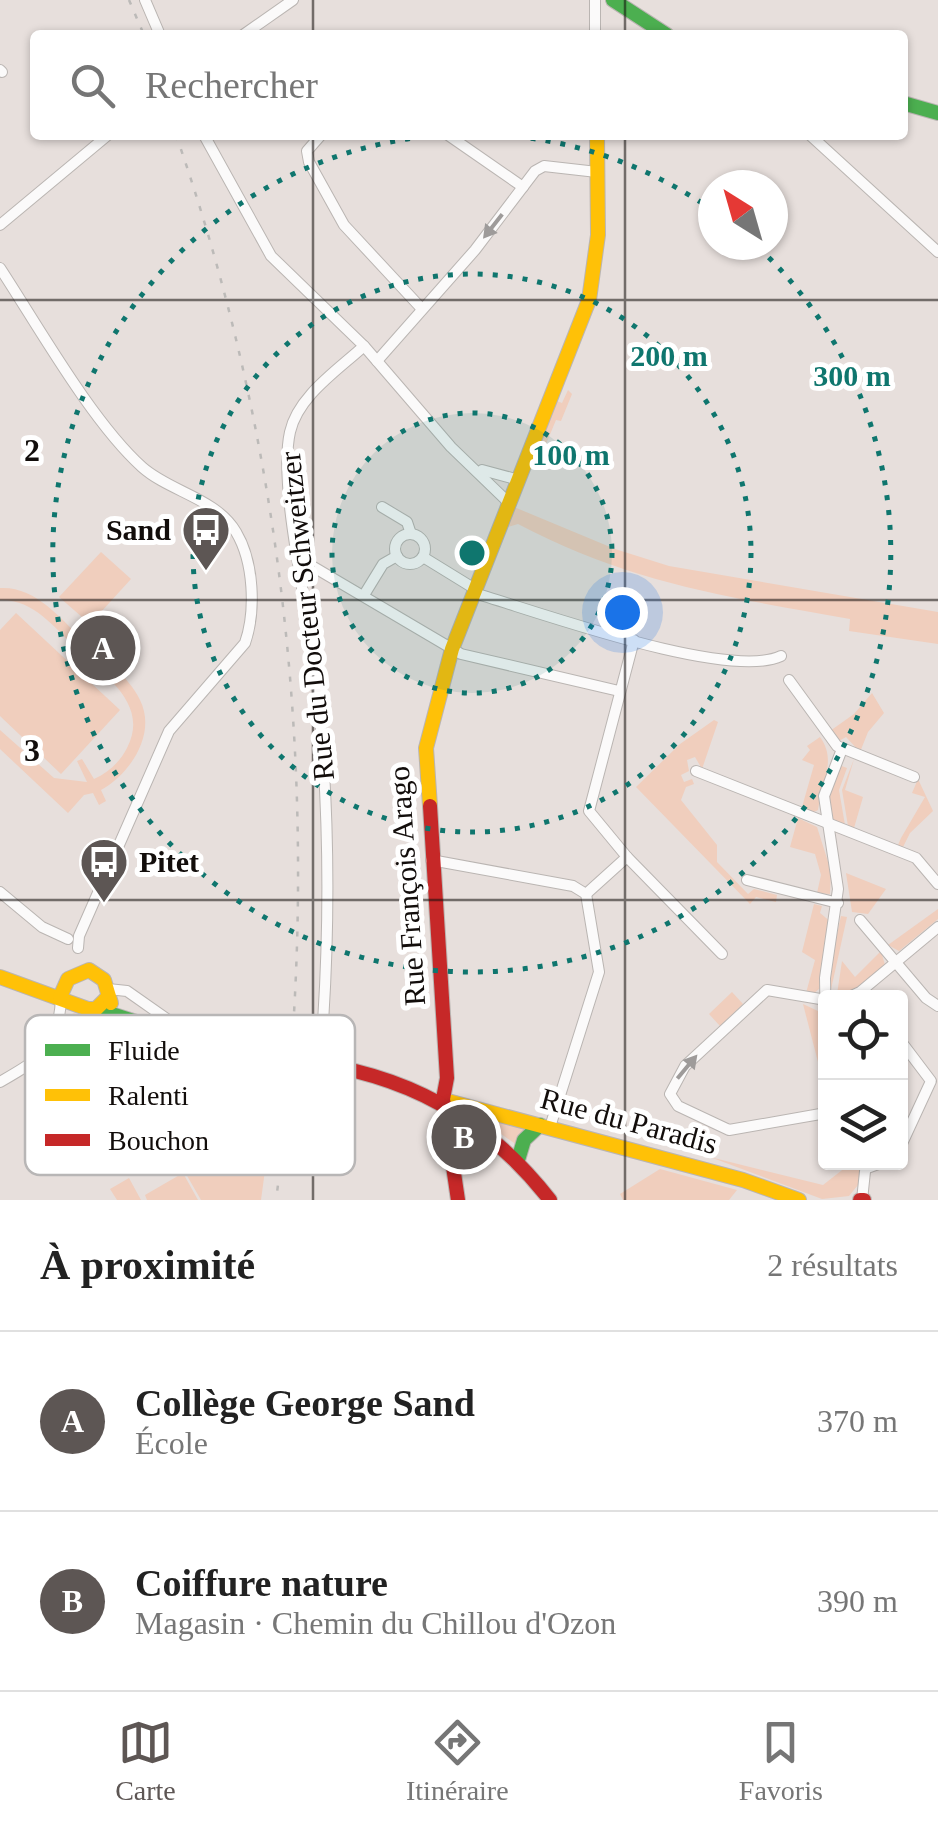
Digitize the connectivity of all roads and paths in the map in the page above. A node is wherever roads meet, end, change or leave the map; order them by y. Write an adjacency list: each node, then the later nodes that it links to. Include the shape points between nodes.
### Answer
1 (145, 0): 5 (street)
2 (292, 0): 6 (street)
3 (595, 0): 7 (street)
4 (613, 0): 8 (street)
5 (158, 30)
6 (250, 30)
7 (595, 30)
8 (658, 30)
9 (908, 105): 10 (street)
10 (938, 112)
11 (102, 140): 19 (street)
12 (207, 140): 23 (street, via 271,256)
13 (316, 140): 22 (street, via 307,150 310,162 344,225)
14 (455, 140): 18 (street)
15 (596, 140): 17 (street, Rue François Arago)
16 (815, 140): 20 (street)
17 (597, 172): 18 (street, via 544,166); 26 (street, Rue François Arago, via 597,260 589,300)
18 (523, 187): 22 (street, one-way to 22)
19 (0, 224)
20 (938, 252)
21 (0, 268): 52 (street, via 136,461 232,526 242,544 251,597 245,643 168,731)
22 (422, 309): 24 (street)
23 (364, 346): 24 (street); 31 (street, Rue du Docteur Schweitzer, via 296,416 289,441)
24 (376, 361): 25 (street)
25 (463, 458): 26 (street); 26 (street)
26 (514, 492): 32 (street, Rue François Arago)
27 (382, 507): 28 (street, via 407,522)
28 (411, 534): 29 (street, via 399,539); 30 (street, via 422,541)
29 (397, 556): 30 (street, via 410,564); 33 (street, via 383,564)
30 (423, 557): 32 (street)
31 (300, 559): 33 (street); 65 (street, Rue du Docteur Schweitzer, via 326,818)
32 (475, 591): 34 (street); 35 (street, Rue François Arago)
33 (364, 595): 35 (street)
34 (634, 640): 36 (street, via 763,664); 38 (street)
35 (452, 649): 38 (street); 44 (street, Rue François Arago, via 426,748)
36 (781, 656)
37 (789, 680): 39 (street)
38 (619, 691): 43 (street, via 589,811)
39 (842, 749): 41 (street); 42 (street, via 827,778)
40 (696, 772): 42 (street)
41 (914, 777)
42 (825, 822): 46 (street, via 916,858); 49 (street)
43 (627, 857): 48 (street); 53 (street)
44 (431, 860): 48 (street, via 573,886); 70 (street, Rue François Arago)
45 (747, 880): 49 (street)
46 (938, 884)
47 (0, 892): 52 (street)
48 (586, 894): 72 (street, via 599,972)
49 (838, 902): 56 (street)
50 (860, 920): 54 (street)
51 (938, 927): 54 (street)
52 (74, 943): 58 (street)
53 (722, 954)
54 (895, 962): 57 (street); 61 (street)
55 (0, 977): 58 (street)
56 (825, 990)
57 (868, 990)
58 (66, 992): 59 (street); 59 (street, via 101,976); 62 (street)
59 (104, 998): 63 (street); 64 (street, via 127,991)
60 (818, 999): 71 (street, one-way to 60, via 729,1130 678,1106 670,1094 686,1066 767,990)
61 (938, 1006)
62 (58, 1015)
63 (121, 1015)
64 (161, 1015)
65 (323, 1015)
66 (908, 1051): 73 (street, via 931,1081)
67 (25, 1067): 69 (street)
68 (355, 1069): 70 (street)
69 (0, 1082)
70 (444, 1100): 72 (street, Rue du Paradis); 74 (street); 76 (street, Rue François Arago)
71 (818, 1113)
72 (545, 1126): 74 (street, via 524,1140); 78 (street, Rue du Paradis)
73 (908, 1131)
74 (518, 1160): 77 (street)
75 (866, 1170): 79 (street)
76 (458, 1200)
77 (550, 1200)
78 (799, 1200)
79 (862, 1200)

